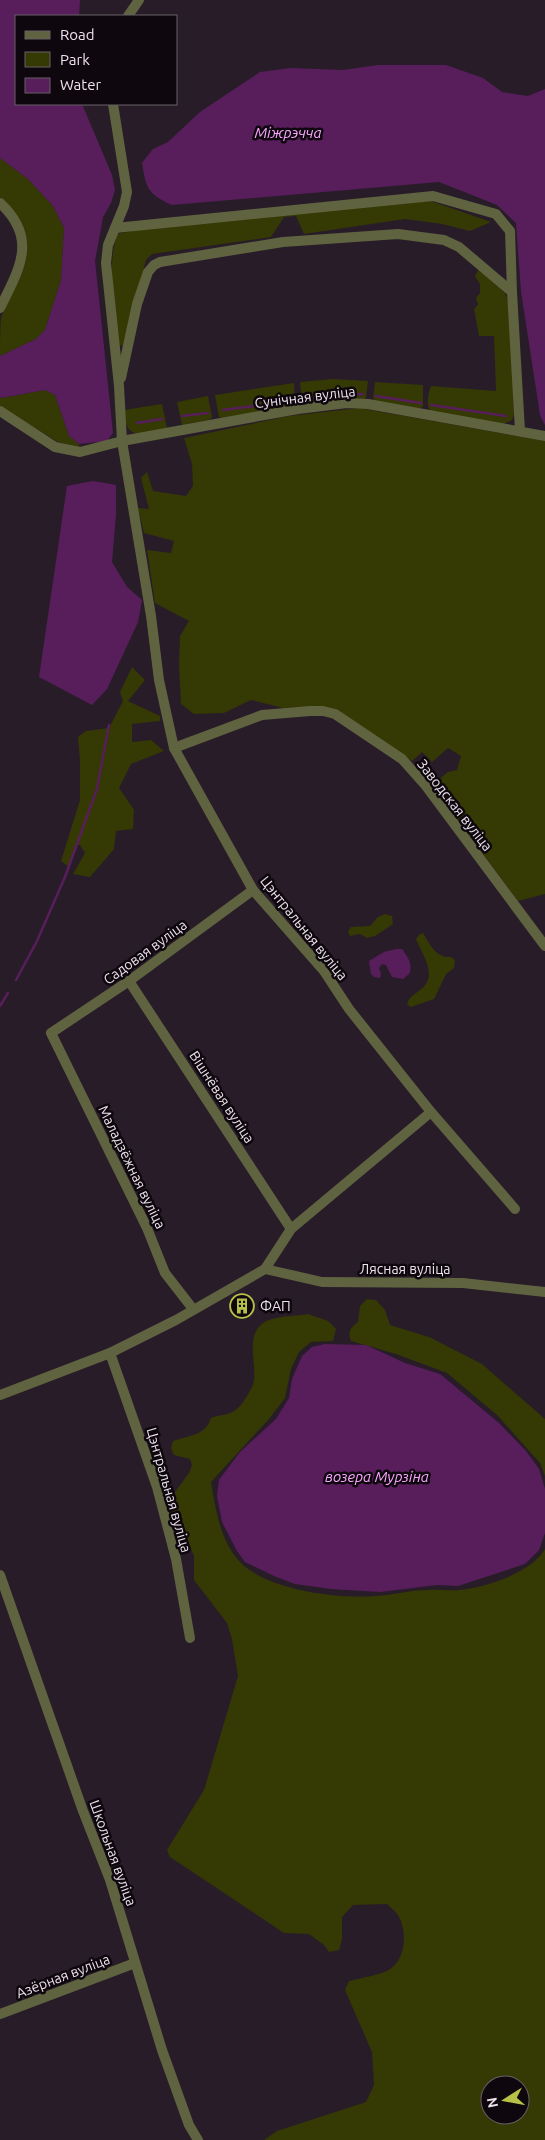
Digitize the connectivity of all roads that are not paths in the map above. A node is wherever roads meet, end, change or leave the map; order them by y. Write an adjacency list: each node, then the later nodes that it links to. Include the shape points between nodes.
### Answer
1 (139, 0): 2 (street)
2 (129, 15)
3 (112, 105): 5 (street, via 127,192)
4 (0, 202): 7 (street, via 19,226 23,246 19,269)
5 (115, 228): 6 (street, via 433,196 496,214 506,225 510,231); 8 (street, via 108,245 106,263)
6 (512, 292): 8 (street, via 459,247 444,240 398,234 283,242 160,262 148,272 137,304); 10 (street)
7 (0, 308)
8 (119, 386): 12 (street, Цэнтральная вуліца)
9 (0, 411): 12 (street, Сунічная вуліца, via 55,447 80,452)
10 (520, 431): 11 (street, Сунічная вуліца); 12 (street, Сунічная вуліца, via 347,403 289,410)
11 (545, 436)
12 (122, 441): 13 (street, Цэнтральная вуліца, via 152,616 159,680)
13 (174, 748): 14 (street, Цэнтральная вуліца); 15 (street, Заводская вуліца, via 262,714 310,711 334,714 402,759 426,786)
14 (253, 890): 16 (street, Садовая вуліца); 18 (street, Цэнтральная вуліца, via 324,972 349,1009)
15 (545, 946)
16 (129, 981): 17 (street, Садовая вуліца); 20 (street, Вішнёвая вуліца)
17 (51, 1033): 23 (street, Маладзёжная вуліца, via 147,1228 165,1273)
18 (431, 1112): 19 (street, Цэнтральная вуліца); 20 (street)
19 (515, 1209)
20 (292, 1229): 21 (street)
21 (265, 1269): 22 (street, Лясная вуліца, via 322,1282 463,1283); 23 (street)
22 (545, 1292)
23 (193, 1309): 24 (street)
24 (110, 1352): 25 (street); 27 (street, Цэнтральная вуліца, via 154,1478 176,1559)
25 (0, 1395)
26 (0, 1575): 28 (street, Школьная вуліца, via 110,1880)
27 (190, 1638)
28 (135, 1964): 29 (street, Азёрная вуліца); 30 (street, Школьная вуліца, via 162,2050)
29 (0, 2014)
30 (198, 2140)

